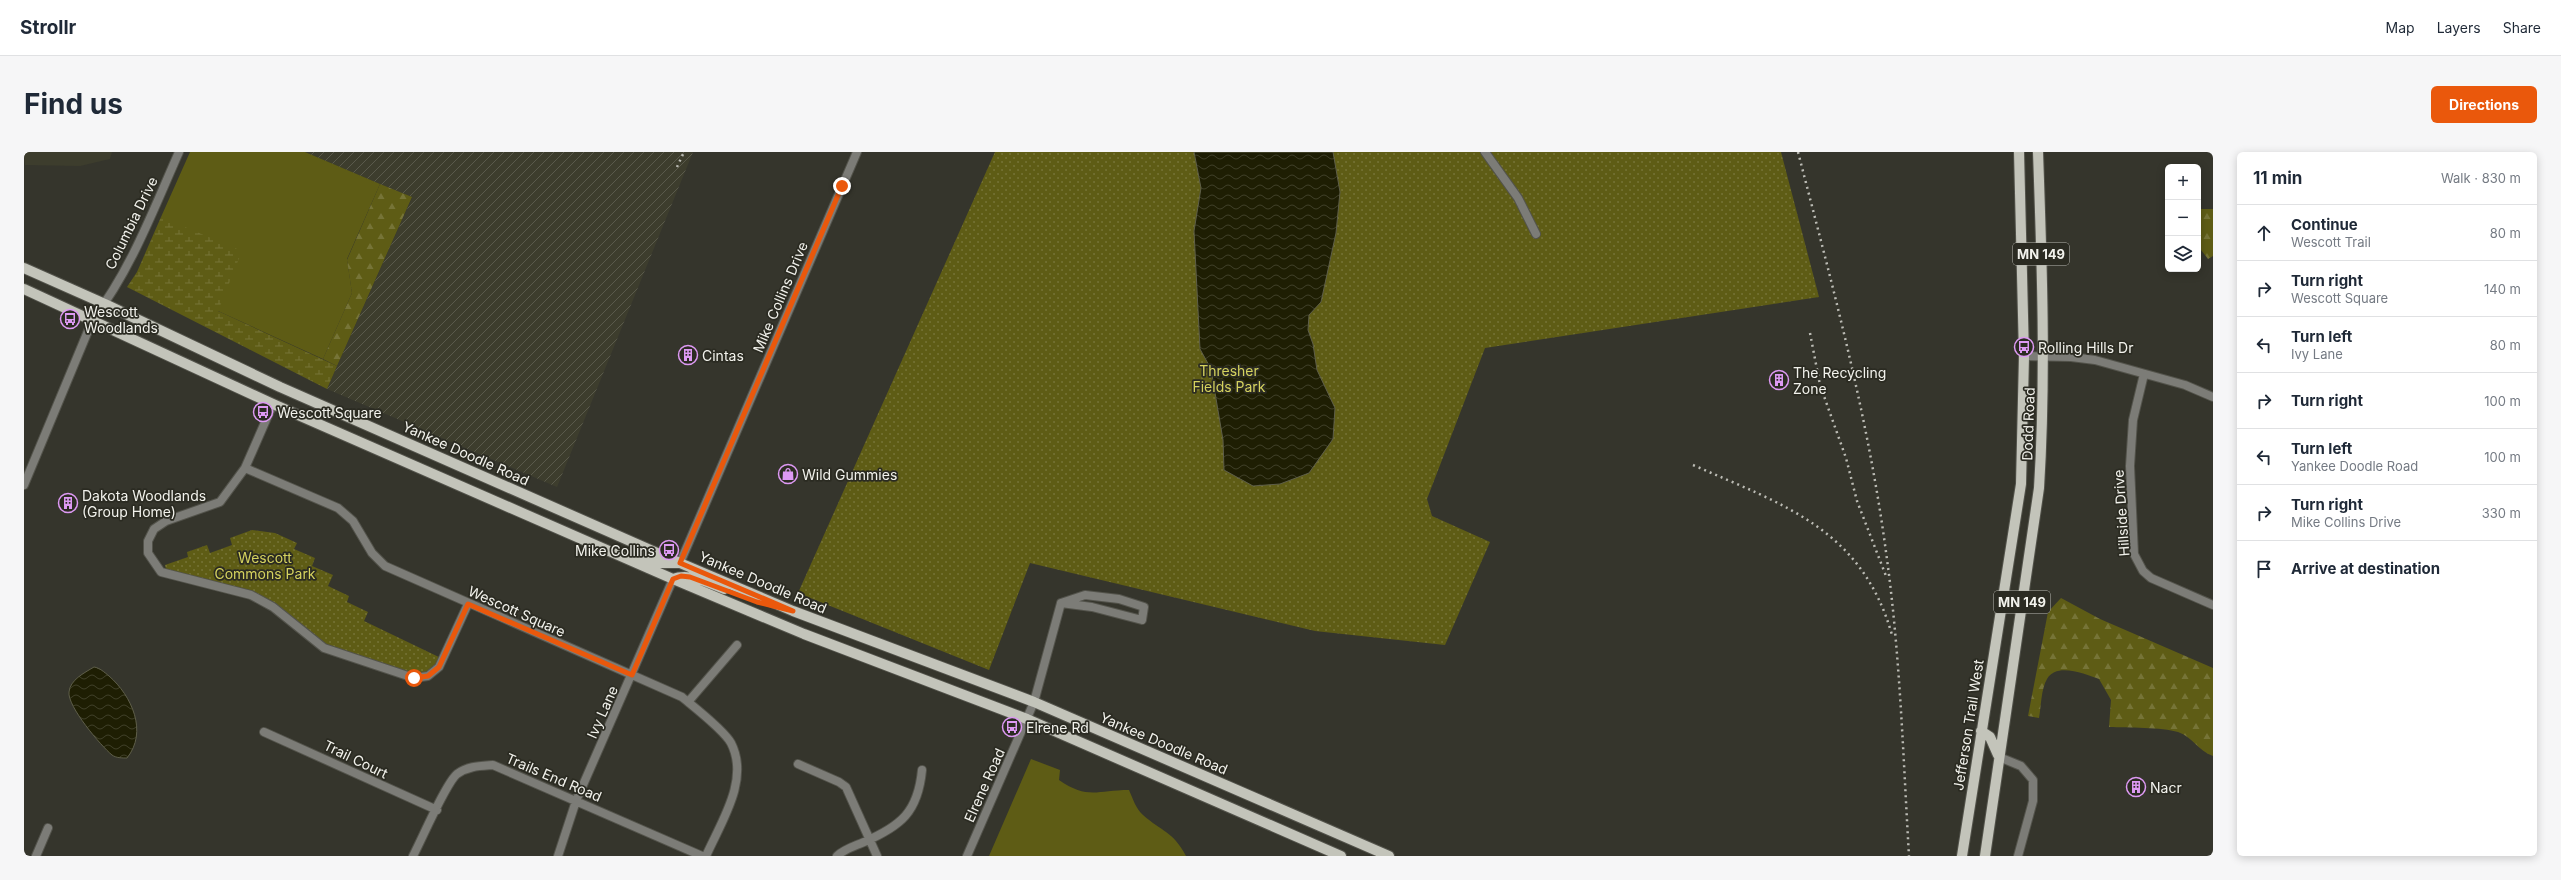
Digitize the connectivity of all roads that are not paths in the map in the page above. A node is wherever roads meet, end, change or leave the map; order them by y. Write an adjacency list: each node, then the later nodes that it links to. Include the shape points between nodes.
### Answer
1 (179, 152): 9 (street, Columbia Drive, via 146,225)
2 (857, 152): 19 (street, Mike Collins Drive)
3 (1485, 152): 6 (street, via 1518,198)
4 (2019, 152): 11 (main road, Dodd Road / MN 149)
5 (2038, 152): 12 (main road, Dodd Road / MN 149)
6 (1536, 234)
7 (24, 268): 9 (main road, Yankee Doodle Road)
8 (24, 289): 10 (main road)
9 (105, 304): 10 (street, Columbia Drive); 19 (main road, Yankee Doodle Road, via 280,387)
10 (93, 319): 15 (main road); 17 (street, Columbia Drive)
11 (2024, 356): 12 (street); 21 (main road, Dodd Road / MN 149, via 2021,484)
12 (2043, 357): 13 (street, via 2095,360); 33 (main road, Dodd Road / MN 149, via 2043,430 2039,488)
13 (2144, 374): 14 (street, via 2185,385); 24 (street, Hillside Drive, via 2133,420 2130,466 2134,554 2143,571 2151,578)
14 (2213, 397)
15 (273, 404): 16 (street); 18 (main road)
16 (245, 468): 23 (street, Wescott Square, via 338,508 352,521 372,553 385,566); 23 (street, via 220,502 166,521 154,529 148,541 148,553 161,572 251,595 273,607 324,648 414,678 428,676 439,667)
17 (24, 485)
18 (521, 512): 19 (main road, via 557,522 657,563); 20 (main road)
19 (680, 563): 25 (main road, Yankee Doodle Road)
20 (673, 579): 25 (main road, via 681,576 690,577 757,602); 27 (street, Ivy Lane); 30 (main road, via 804,634)
21 (2004, 598): 31 (main road, Jefferson Trail West / MN 149)
22 (1061, 603): 22 (street, via 1092,607 1142,620 1144,607 1119,599 1085,595); 29 (street, Elrene Road)
23 (468, 604): 27 (street, Wescott Square)
24 (2213, 605)
25 (793, 611): 29 (main road, Yankee Doodle Road)
26 (737, 645): 28 (street)
27 (632, 675): 28 (street, Wescott Square); 36 (street, Ivy Lane)
28 (688, 702): 43 (street, Wescott Square, via 731,742 739,768 732,799)
29 (1034, 702): 30 (street, Elrene Road); 48 (main road, Yankee Doodle Road)
30 (1027, 719): 46 (street, Elrene Road); 47 (main road)
31 (1981, 731): 33 (main road, via 1990,736); 49 (main road, Jefferson Trail West / MN 149)
32 (264, 732): 37 (street, Trail Court)
33 (1999, 757): 50 (main road, MN 149); 51 (street, via 2021,766 2033,780 2033,801)
34 (798, 764): 39 (street, via 839,782 846,788)
35 (922, 770): 39 (street, via 921,787 911,809 899,824)
36 (576, 802): 37 (street, Trails End Road, via 492,765 473,766 457,774 446,789); 42 (street, Ivy Lane); 43 (street, Trails End Road)
37 (437, 810): 41 (street, Trails End Road)
38 (48, 828): 40 (street)
39 (871, 839): 44 (street); 45 (street)
40 (36, 856)
41 (413, 856)
42 (558, 856)
43 (701, 856)
44 (837, 856)
45 (877, 856)
46 (967, 856)
47 (1341, 856)
48 (1389, 856)
49 (1962, 856)
50 (1984, 856)
51 (2018, 856)

